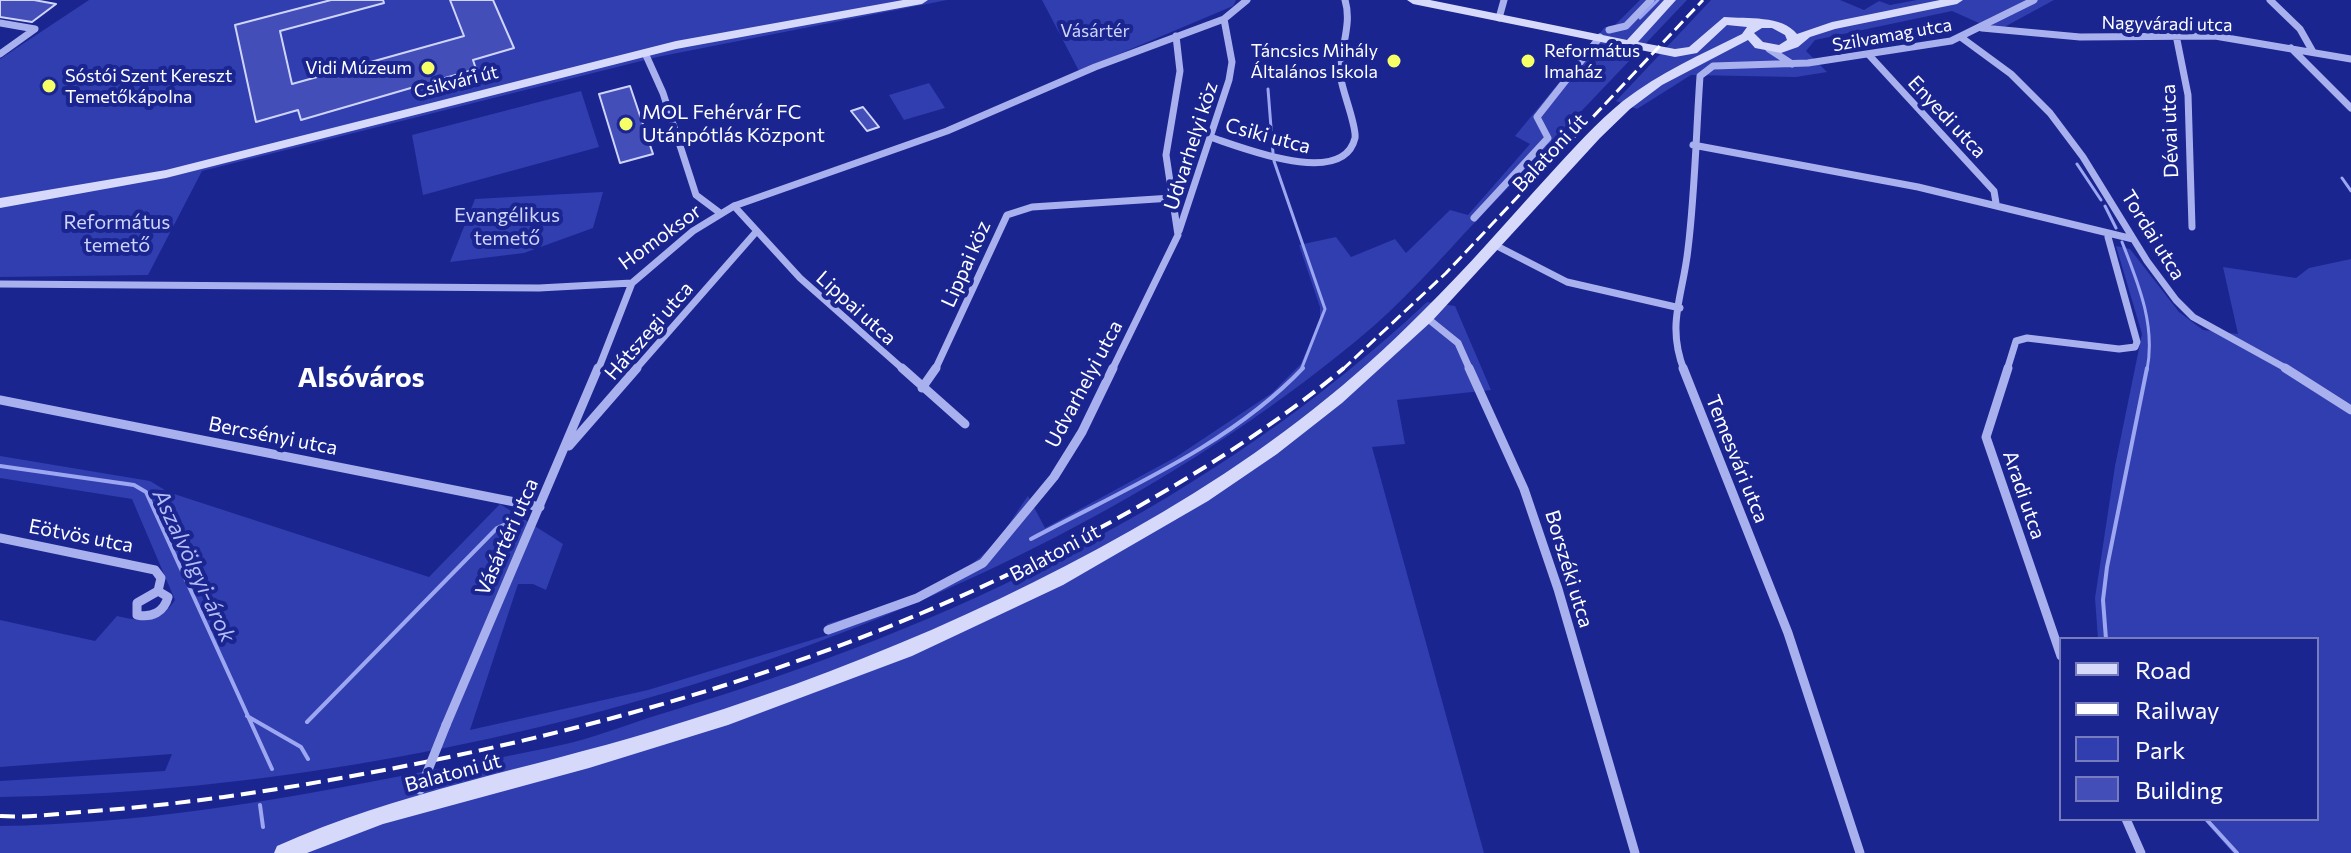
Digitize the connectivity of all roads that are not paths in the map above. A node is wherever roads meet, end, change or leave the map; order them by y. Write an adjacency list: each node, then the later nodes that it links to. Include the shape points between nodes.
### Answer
1 (922, 0): 27 (main road, Csikvári út)
2 (1247, 0): 12 (street, Homoksor)
3 (1345, 0): 34 (street, Csiki utca, via 1350,19 1341,74 1356,135 1347,153 1337,161 1314,165)
4 (1413, 0): 11 (main road)
5 (1504, 0): 11 (street)
6 (1651, 0): 18 (street, via 1626,26)
7 (1670, 0): 22 (main road)
8 (1957, 0): 15 (main road)
9 (2034, 0): 16 (street, Szilvamag utca)
10 (2270, 0): 26 (street, via 2300,29)
11 (1499, 18): 18 (main road)
12 (1224, 19): 21 (street, Homoksor); 34 (street, Udvarhelyi köz, via 1232,62)
13 (0, 23): 28 (street, via 35,29)
14 (1781, 26): 15 (main road); 17 (main road); 23 (main road, via 1794,37)
15 (1832, 26): 23 (main road)
16 (1981, 28): 19 (street, Szilvamag utca); 20 (street, Nagyváradi utca, via 2080,37)
17 (1751, 31): 22 (main road, via 1719,26 1687,52); 24 (main road); 31 (main road, Balatoni út)
18 (1605, 34): 22 (main road); 41 (street, via 1537,117 1548,138)
19 (1963, 35): 29 (street, Szilvamag utca); 46 (street, Tordai utca, via 2042,104 2090,167)
20 (2176, 35): 25 (street, Nagyváradi utca); 42 (street, Dévai utca, via 2188,95)
21 (1176, 36): 36 (street, via 1180,71 1166,155); 39 (street, Homoksor, via 947,131)
22 (1631, 42)
23 (1792, 45): 24 (main road, Balatoni út); 32 (street)
24 (1767, 48): 31 (main road, Balatoni út); 32 (street)
25 (2291, 48): 26 (street, Nagyváradi utca); 33 (street)
26 (2313, 52): 30 (street, Nagyváradi utca)
27 (645, 53): 37 (main road, Csikvári út, via 166,174); 40 (street, via 696,195)
28 (0, 54)
29 (1869, 55): 32 (street, Szilvamag utca); 38 (street, Enyedi utca, via 1994,191)
30 (2351, 59)
31 (1709, 63): 32 (street, Szilvamag utca); 35 (street, Temesvári utca, via 1700,76); 47 (main road, Balatoni út, via 1658,82 1625,106)
32 (1791, 63)
33 (2351, 108)
34 (1210, 137): 44 (street, Udvarhelyi köz)
35 (1693, 145): 38 (street); 50 (street, Temesvári utca)
36 (1172, 198): 44 (street); 52 (street, Lippai köz, via 1032,207 1007,215)
37 (0, 203)
38 (1996, 203): 45 (street)
39 (734, 206): 40 (street, Homoksor); 43 (street, Lippai utca)
40 (720, 213): 48 (street, Homoksor)
41 (1474, 218)
42 (2192, 227)
43 (756, 232): 52 (street, Lippai utca); 56 (street, Hátszegi utca)
44 (1178, 235): 60 (street, Udvarhelyi utca, via 1082,432 1001,545 976,568 917,598)
45 (2108, 237): 46 (street); 61 (street, Aradi utca, via 2135,347 2016,341 1986,437)
46 (2133, 239): 54 (street, Tordai utca, via 2193,317)
47 (1495, 245): 50 (street, via 1567,282); 51 (main road, Balatoni út)
48 (632, 283): 49 (street, Homoksor, via 539,288); 56 (street, Vásártéri utca)
49 (0, 284)
50 (1680, 308): 66 (street, Temesvári utca, via 1675,323 1677,356 1788,633)
51 (1427, 318): 62 (main road, Balatoni út, via 1340,396 1233,473 1130,538 1024,594 778,699 647,742); 65 (street, Borszéki utca, via 1458,343 1524,489)
52 (922, 388): 55 (street, Lippai utca)
53 (0, 400): 57 (street, Bercsényi utca)
54 (2351, 410)
55 (965, 424)
56 (566, 450): 57 (street, Vásártéri utca)
57 (540, 507): 62 (street, Vásártéri utca, bridge)
58 (0, 538): 59 (street, Eötvös utca, via 155,570 161,578)
59 (158, 591)
60 (828, 630)
61 (2059, 650)
62 (417, 798): 64 (main road, Balatoni út)
63 (2127, 821): 67 (street)
64 (284, 853)
65 (1635, 853)
66 (1860, 853)
67 (2141, 853)

